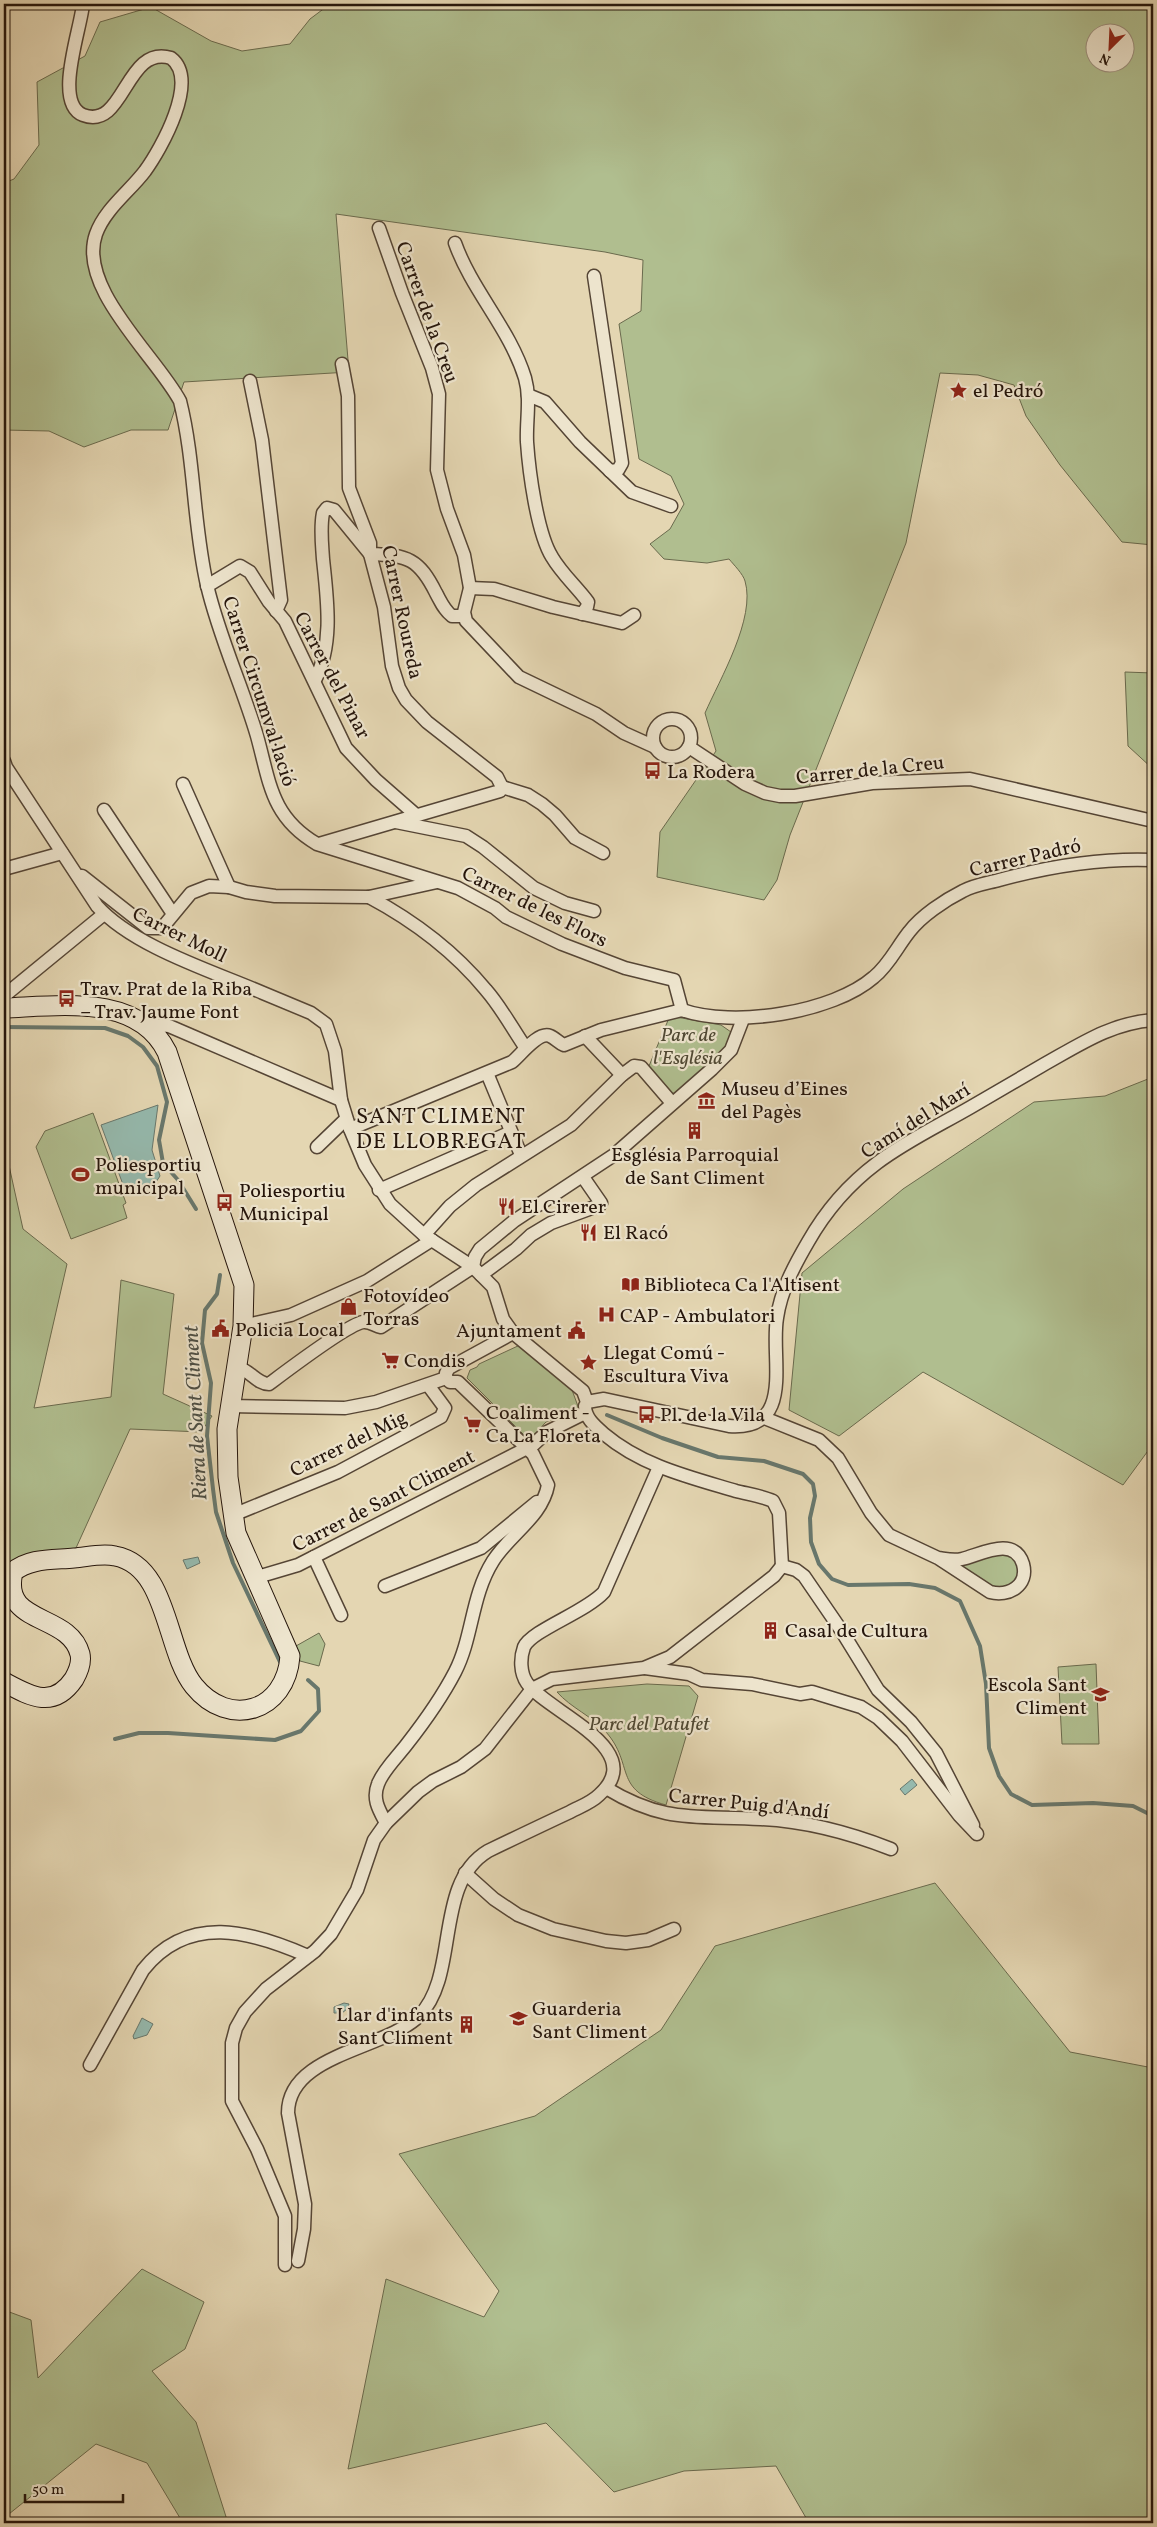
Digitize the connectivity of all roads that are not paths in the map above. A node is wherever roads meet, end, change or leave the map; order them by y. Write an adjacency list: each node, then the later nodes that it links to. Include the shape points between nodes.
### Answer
1 (84, 4): 11 (street, Carrer Circumval·lació, via 69,83 70,102 77,111 94,117 108,112 137,69 154,59 171,58 182,76 180,102 166,136 145,171 106,215 94,243 94,261 107,296 173,388 182,407)
2 (379, 228): 12 (street, Carrer de la Creu, via 436,381 440,404 437,470 461,545)
3 (455, 243): 7 (street, via 461,260 519,362)
4 (594, 276): 8 (street, via 622,463 618,470)
5 (342, 364): 10 (street, Carrer Roureda, via 348,396 349,488 370,543)
6 (250, 381): 13 (street, Carrer del Pinar, via 262,440 280,586 281,600)
7 (528, 395): 8 (street, via 545,402); 14 (street, via 528,458 541,525 552,558 588,602)
8 (610, 471): 9 (street, via 638,496)
9 (671, 506)
10 (370, 554): 16 (street, via 400,556 414,561 425,572 444,610 452,616); 17 (street, via 334,510 327,508 323,512 321,530 327,620 323,665); 22 (street, Carrer Roureda, via 384,607 392,666 406,700 427,722 497,776)
11 (207, 586): 13 (street, via 240,566 250,572); 28 (street, Carrer Circumval·lació, via 272,794 289,823)
12 (470, 588): 14 (street, via 494,590); 16 (street, Carrer de la Creu)
13 (276, 610): 17 (street, Carrer del Pinar, via 285,621)
14 (582, 614): 15 (street, via 622,623)
15 (634, 615)
16 (464, 616): 18 (street, via 518,677)
17 (315, 680): 24 (street, Carrer del Pinar, via 346,748 376,780)
18 (655, 746): 19 (street, via 669,757 682,754); 19 (street, via 655,729 670,719 687,726 691,738)
19 (689, 747): 26 (street, Carrer de la Creu, via 745,784 780,796 872,783 970,779)
20 (4, 765): 30 (street, Carrer Moll)
21 (183, 784): 36 (street)
22 (502, 786): 24 (street, via 500,791); 31 (street, via 542,804 574,838)
23 (104, 810): 40 (street)
24 (416, 814): 25 (street)
25 (393, 821): 27 (street); 38 (street, via 466,836 534,888 565,903)
26 (1153, 821)
27 (352, 834): 28 (street); 29 (street, via 344,841)
28 (317, 844): 29 (street, Carrer Circumval·lació)
29 (346, 852): 35 (street, Carrer Circumval·lació)
30 (62, 853): 33 (street); 34 (street, Carrer Moll)
31 (603, 854)
32 (1153, 860): 44 (street, Carrer Padró, via 1089,862 1026,873 965,890 918,922 881,971 858,988 821,1005)
33 (4, 869)
34 (74, 870): 39 (street, Carrer Moll); 40 (street, via 148,928 162,928)
35 (437, 882): 37 (street); 43 (street, Carrer de les Flors, via 458,888 526,927 579,951 625,968 674,980)
36 (229, 887): 37 (street, via 275,896); 40 (street, via 209,886 195,890)
37 (369, 897): 48 (street, via 413,921 455,957 486,990)
38 (594, 911)
39 (104, 914): 41 (street); 51 (street, Carrer Moll, via 128,934 144,942 319,1017 326,1024 332,1040)
40 (173, 914)
41 (4, 996)
42 (4, 1008): 46 (street, via 93,1007 124,1014)
43 (682, 1010): 44 (street, Carrer Padró); 47 (street)
44 (743, 1019): 52 (street, via 735,1043 726,1056)
45 (1153, 1020): 68 (street, Camí del Marí, via 1119,1025 1082,1042 893,1152 849,1188 812,1234 788,1278 775,1333 777,1390 773,1405)
46 (144, 1024): 51 (street, via 169,1026); 61 (street, via 158,1036 167,1052 241,1270 245,1297)
47 (585, 1036): 48 (street, via 564,1045 547,1035); 50 (street)
48 (525, 1047): 49 (street, via 512,1062)
49 (487, 1074): 53 (street); 54 (street)
50 (622, 1075): 52 (street, via 634,1066 641,1067); 56 (street, via 571,1125)
51 (340, 1100): 53 (street, Carrer Moll)
52 (672, 1103): 57 (street, via 633,1140)
53 (348, 1124): 55 (street); 58 (street, Carrer Moll)
54 (512, 1132): 56 (street); 58 (street)
55 (317, 1147)
56 (521, 1155): 59 (street, via 463,1195)
57 (583, 1177): 60 (street, via 514,1221 480,1249 475,1257); 60 (street, via 600,1205 544,1227 516,1249)
58 (379, 1190): 59 (street, Carrer Moll, via 399,1214)
59 (428, 1237): 60 (street, Carrer Moll); 61 (street, via 367,1281 291,1315)
60 (477, 1271): 62 (street, via 493,1287 503,1318); 63 (street, via 381,1327 360,1323 269,1384 260,1382 248,1370)
61 (243, 1326): 63 (street)
62 (513, 1333): 64 (street, via 447,1370); 67 (street, via 583,1391)
63 (237, 1367): 66 (street)
64 (452, 1380): 65 (street); 69 (street)
65 (428, 1385): 66 (street, via 376,1402 338,1408); 72 (street, Carrer del Mig, via 445,1408 441,1417 338,1472)
66 (230, 1406): 72 (street, via 226,1460)
67 (586, 1407): 68 (street, via 604,1399 729,1426 745,1426); 69 (street, Carrer de Sant Climent, via 533,1445); 70 (street, via 589,1420 613,1442)
68 (762, 1417): 74 (street, via 826,1445 884,1529 895,1538)
69 (526, 1446): 71 (street, via 537,1459 547,1480); 73 (street, Carrer de Sant Climent)
70 (658, 1467): 75 (street, via 773,1501 779,1513); 83 (street, via 604,1592 590,1606 527,1642 521,1668)
71 (545, 1496): 77 (street, via 481,1548); 85 (street, via 538,1509 494,1560 476,1599 454,1674 432,1712 378,1782 375,1801)
72 (233, 1515): 76 (street, via 236,1533)
73 (314, 1557): 76 (street, Carrer de Sant Climent, via 289,1569); 78 (street)
74 (938, 1558): 74 (street, via 997,1594 1005,1594 1018,1587 1024,1573 1020,1558 1007,1549 999,1548 962,1559)
75 (782, 1566): 79 (street, via 774,1576); 81 (street, via 804,1576 878,1690 911,1722 936,1753 978,1834 959,1815 902,1741 861,1707 812,1692 800,1694 752,1684 702,1680)
76 (254, 1578): 82 (street, via 290,1656 287,1678 274,1698 265,1705 246,1710 219,1706 201,1694 187,1677 154,1588 138,1566 114,1555 27,1563 13,1572 11,1586 15,1602 26,1612 68,1634 80,1654 78,1672 69,1686 48,1699 29,1696)
77 (385, 1586)
78 (341, 1615)
79 (685, 1646): 80 (street, via 670,1657); 81 (street, via 682,1665)
80 (644, 1668): 81 (street); 83 (street, via 552,1679)
81 (689, 1674)
82 (4, 1682)
83 (532, 1689): 84 (street, via 603,1744 613,1763); 85 (street, via 485,1749 418,1792)
84 (606, 1788): 86 (street, Carrer Puig d'Andí, via 636,1805 678,1817 787,1822 833,1830); 87 (street, via 588,1803 488,1851 474,1860)
85 (386, 1823): 89 (street, via 374,1840 357,1890 338,1924)
86 (891, 1849)
87 (465, 1873): 88 (street, via 518,1915 553,1929 606,1942 626,1943 648,1940); 91 (street, via 457,1892 439,1974 423,2012 391,2035 320,2065 307,2074 291,2094 289,2123 305,2204)
88 (674, 1929)
89 (308, 1956): 90 (street, via 281,1944 233,1932 206,1932 183,1939 151,1960 143,1970); 92 (street, via 266,1989 245,2012 234,2033 231,2065 232,2101 257,2149 285,2216)
90 (90, 2065)
91 (298, 2261)
92 (285, 2265)

